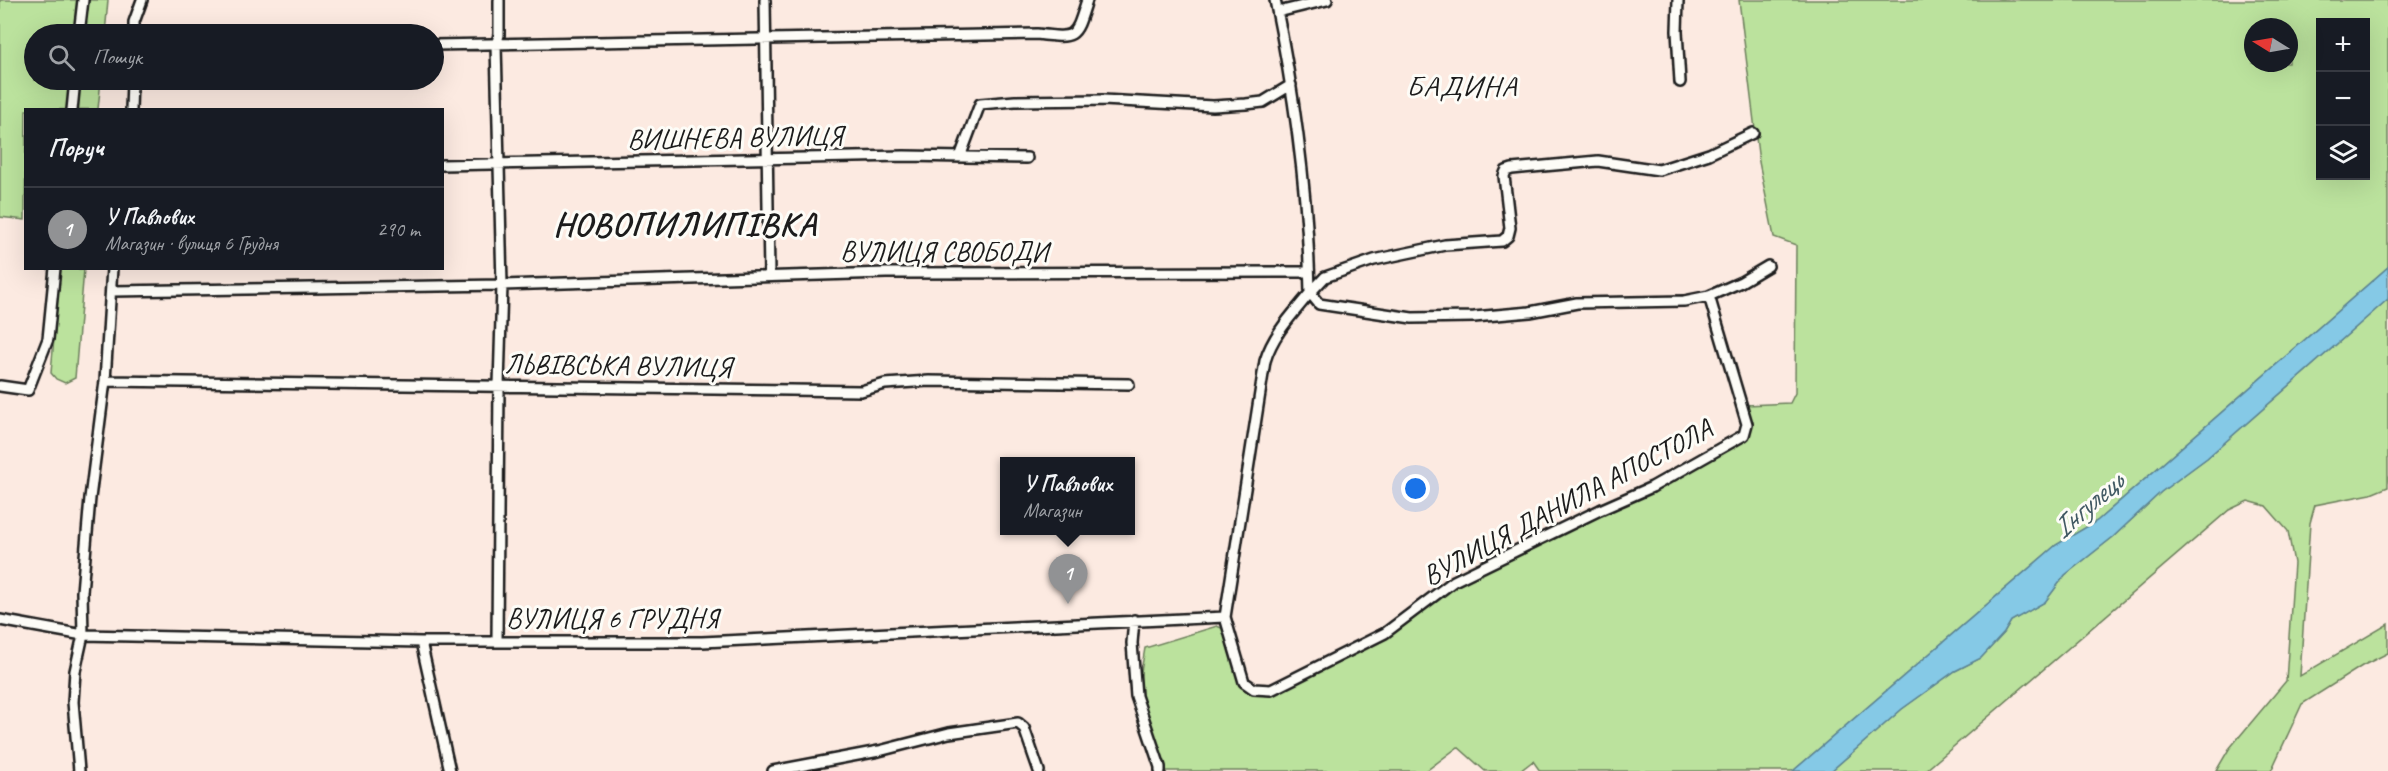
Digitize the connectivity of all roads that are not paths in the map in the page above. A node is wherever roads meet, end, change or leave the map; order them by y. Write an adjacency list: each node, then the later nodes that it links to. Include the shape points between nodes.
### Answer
1 (83, 0): 10 (street)
2 (142, 0): 11 (street)
3 (499, 0): 14 (street)
4 (765, 0): 12 (street)
5 (1087, 0): 12 (street, via 1078,27 1073,35 1064,37 1037,34)
6 (1275, 0): 9 (street)
7 (1327, 0): 9 (street)
8 (1678, 0): 15 (street)
9 (1278, 12): 16 (street)
10 (80, 24)
11 (135, 24)
12 (765, 40): 14 (street); 24 (street)
13 (444, 45): 14 (street)
14 (496, 45): 26 (street)
15 (1680, 82)
16 (1291, 85): 22 (street, via 1263,102 1224,105 1103,100 980,104); 30 (street, via 1304,176)
17 (74, 90): 19 (street)
18 (132, 90): 20 (street)
19 (72, 108)
20 (131, 108)
21 (1753, 133): 34 (street, via 1659,171 1598,161 1506,171 1510,228 1502,241 1444,245 1374,260 1325,277)
22 (960, 157): 23 (street, ВИШНЕВА ВУЛИЦЯ); 24 (street, ВИШНЕВА ВУЛИЦЯ)
23 (1027, 158)
24 (767, 160): 26 (street, ВИШНЕВА ВУЛИЦЯ); 31 (street)
25 (444, 165): 26 (street, ВИШНЕВА ВУЛИЦЯ)
26 (499, 165): 32 (street)
27 (1768, 266): 35 (street)
28 (55, 270): 39 (street, via 48,339 28,390)
29 (112, 270): 33 (street)
30 (1309, 272): 31 (street, ВУЛИЦЯ СВОБОДИ); 34 (street)
31 (769, 276): 32 (street, ВУЛИЦЯ СВОБОДИ)
32 (502, 285): 33 (street, ВУЛИЦЯ СВОБОДИ); 38 (street)
33 (111, 291): 36 (street)
34 (1310, 293): 35 (street, via 1320,304 1412,318 1474,317 1577,303 1684,301); 40 (street, via 1276,335 1265,361)
35 (1709, 296): 40 (street, ВУЛИЦЯ ДАНИЛА АПОСТОЛА, via 1747,424 1744,435 1652,487 1454,581 1385,633 1271,690 1254,689 1244,682)
36 (105, 381): 38 (street, ЛЬВІВСЬКА ВУЛИЦЯ); 43 (street, via 89,509)
37 (1129, 384): 38 (street, ЛЬВІВСЬКА ВУЛИЦЯ, via 929,381 885,384 861,391)
38 (499, 385): 44 (street)
39 (0, 387)
40 (1225, 617): 42 (street, ВУЛИЦЯ 6 ГРУДНЯ)
41 (0, 620): 43 (street, ВУЛИЦЯ 6 ГРУДНЯ)
42 (1134, 620): 44 (street, ВУЛИЦЯ 6 ГРУДНЯ, via 702,642); 50 (street, via 1136,696)
43 (82, 635): 45 (street, ВУЛИЦЯ 6 ГРУДНЯ); 46 (street, via 73,702)
44 (497, 641): 45 (street, ВУЛИЦЯ 6 ГРУДНЯ)
45 (421, 642): 47 (street)
46 (79, 771)
47 (450, 771)
48 (773, 771): 49 (street, via 949,733 1018,723 1024,728)
49 (1039, 771)
50 (1160, 771)

